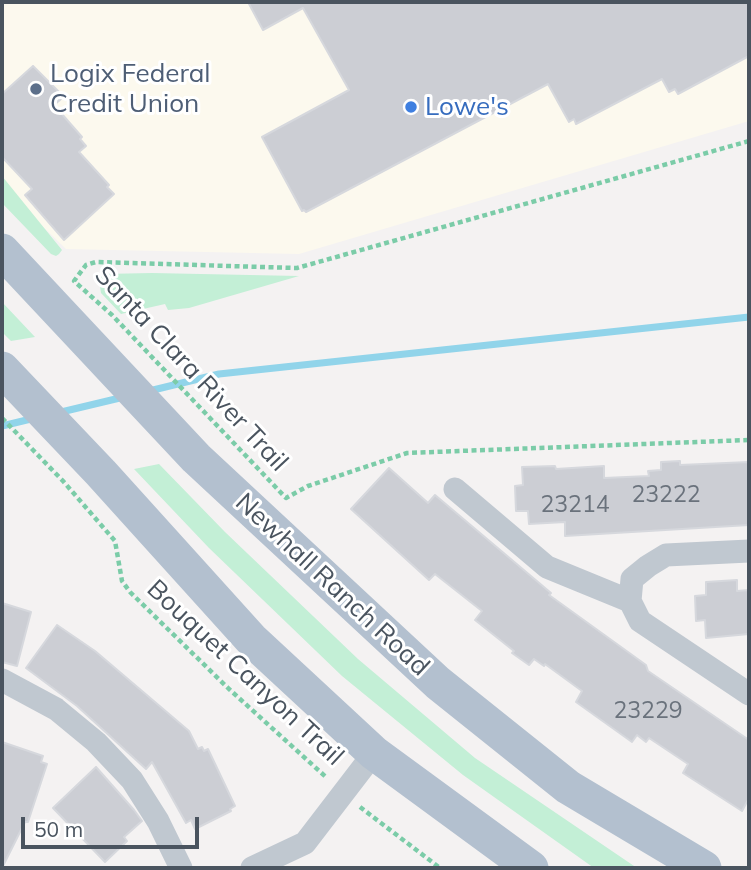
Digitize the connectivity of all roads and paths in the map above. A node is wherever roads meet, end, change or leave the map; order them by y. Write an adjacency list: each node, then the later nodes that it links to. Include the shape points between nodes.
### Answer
1 (749, 141): 5 (path, Santa Clara River Trail, via 298,268 96,262 86,265 74,281 286,498 308,486 407,453)
2 (2, 251): 17 (main road, Newhall Ranch Road, via 196,458 438,683 568,787)
3 (2, 369): 11 (main road, via 251,639)
4 (2, 418): 12 (path, Bouquet Canyon Trail, via 115,541 122,581 130,592)
5 (749, 440)
6 (455, 489): 8 (street, via 547,567)
7 (749, 551): 8 (street, via 667,555 632,579)
8 (629, 601): 10 (street, via 640,621)
9 (2, 682): 13 (street, via 56,709 96,742 132,780)
10 (749, 694)
11 (374, 753): 12 (street); 16 (main road)
12 (344, 793): 14 (street, via 305,843); 15 (path, Bouquet Canyon Trail)
13 (181, 868)
14 (252, 868)
15 (440, 868)
16 (531, 868)
17 (704, 868)

